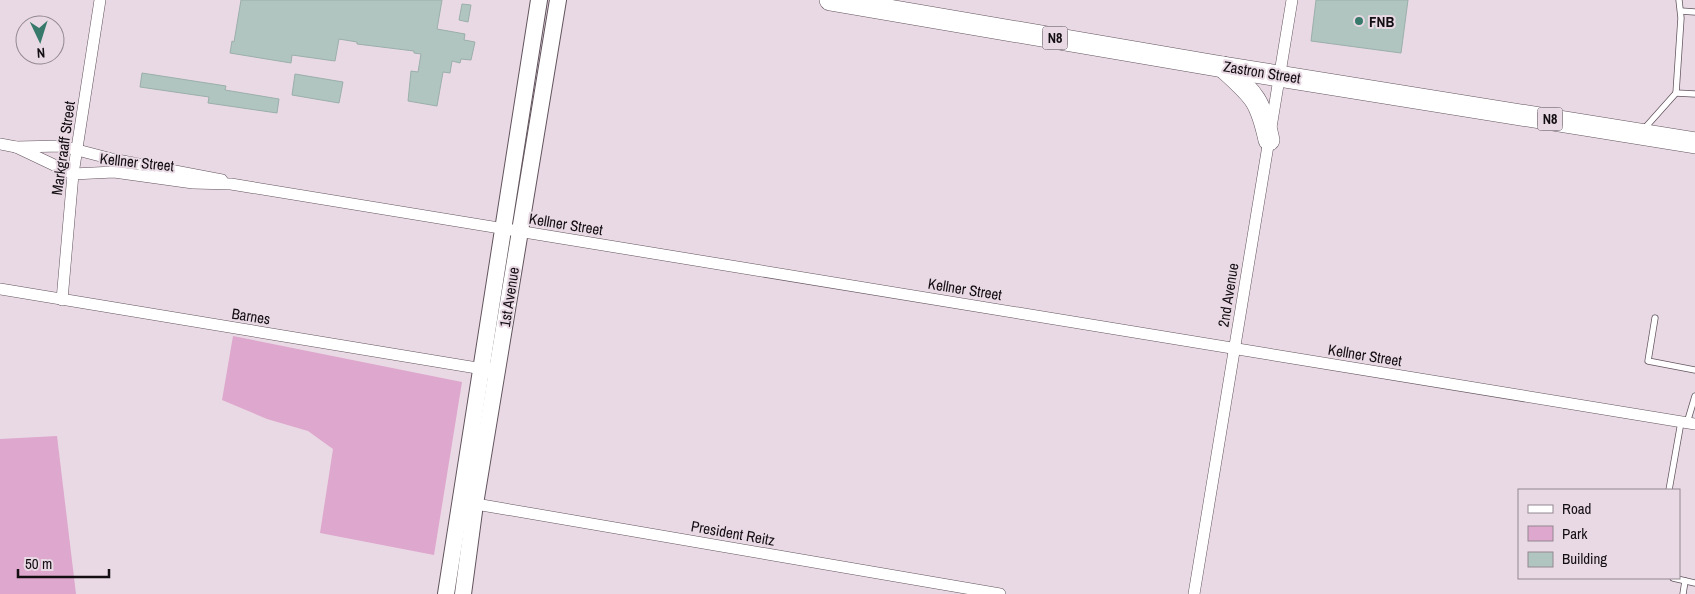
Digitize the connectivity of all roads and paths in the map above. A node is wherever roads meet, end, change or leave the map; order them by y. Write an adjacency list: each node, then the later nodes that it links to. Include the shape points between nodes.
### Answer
1 (100, 0): 18 (street, Markgraaff Street)
2 (539, 0): 21 (street, 1st Avenue)
3 (558, 0): 22 (street, 1st Avenue)
4 (830, 0): 9 (highway, Zastron Street / N8)
5 (1292, 0): 10 (street, 2nd Avenue)
6 (1679, 0): 7 (lane)
7 (1681, 11): 8 (lane); 11 (lane)
8 (1695, 12)
9 (1223, 67): 10 (highway, Zastron Street / N8); 14 (highway, via 1254,96 1262,111)
10 (1279, 75): 13 (highway, Zastron Street / N8); 14 (street, 2nd Avenue)
11 (1676, 93): 12 (lane); 13 (lane)
12 (1695, 94)
13 (1640, 134): 15 (highway, Zastron Street / N8)
14 (1269, 140): 26 (street, 2nd Avenue)
15 (1695, 142)
16 (0, 144): 17 (street, Kellner Street)
17 (16, 146): 18 (street, Kellner Street); 19 (street, Kellner Street)
18 (78, 149): 19 (street, Markgraaff Street); 20 (street, Kellner Street)
19 (74, 174): 20 (street, Kellner Street, via 114,172 192,183); 24 (street, Markgraaff Street)
20 (231, 184): 21 (street, Kellner Street)
21 (502, 228): 22 (street, Kellner Street); 27 (street, 1st Avenue)
22 (519, 231): 26 (street, Kellner Street); 27 (street, 1st Avenue)
23 (0, 288): 24 (street, Barnes)
24 (62, 300): 27 (street, Barnes)
25 (1655, 318): 28 (lane, via 1648,361)
26 (1234, 349): 30 (street, Kellner Street); 39 (street, 2nd Avenue)
27 (490, 370): 32 (street, 1st Avenue)
28 (1695, 370)
29 (1695, 396): 30 (lane)
30 (1688, 423): 31 (lane)
31 (1670, 489)
32 (468, 503): 36 (street, 1st Avenue); 37 (street, 1st Avenue); 38 (street, President Reitz)
33 (1677, 579): 34 (lane)
34 (1686, 581): 35 (lane); 40 (lane)
35 (1695, 583)
36 (446, 594)
37 (463, 594)
38 (1000, 594)
39 (1194, 594)
40 (1683, 594)

